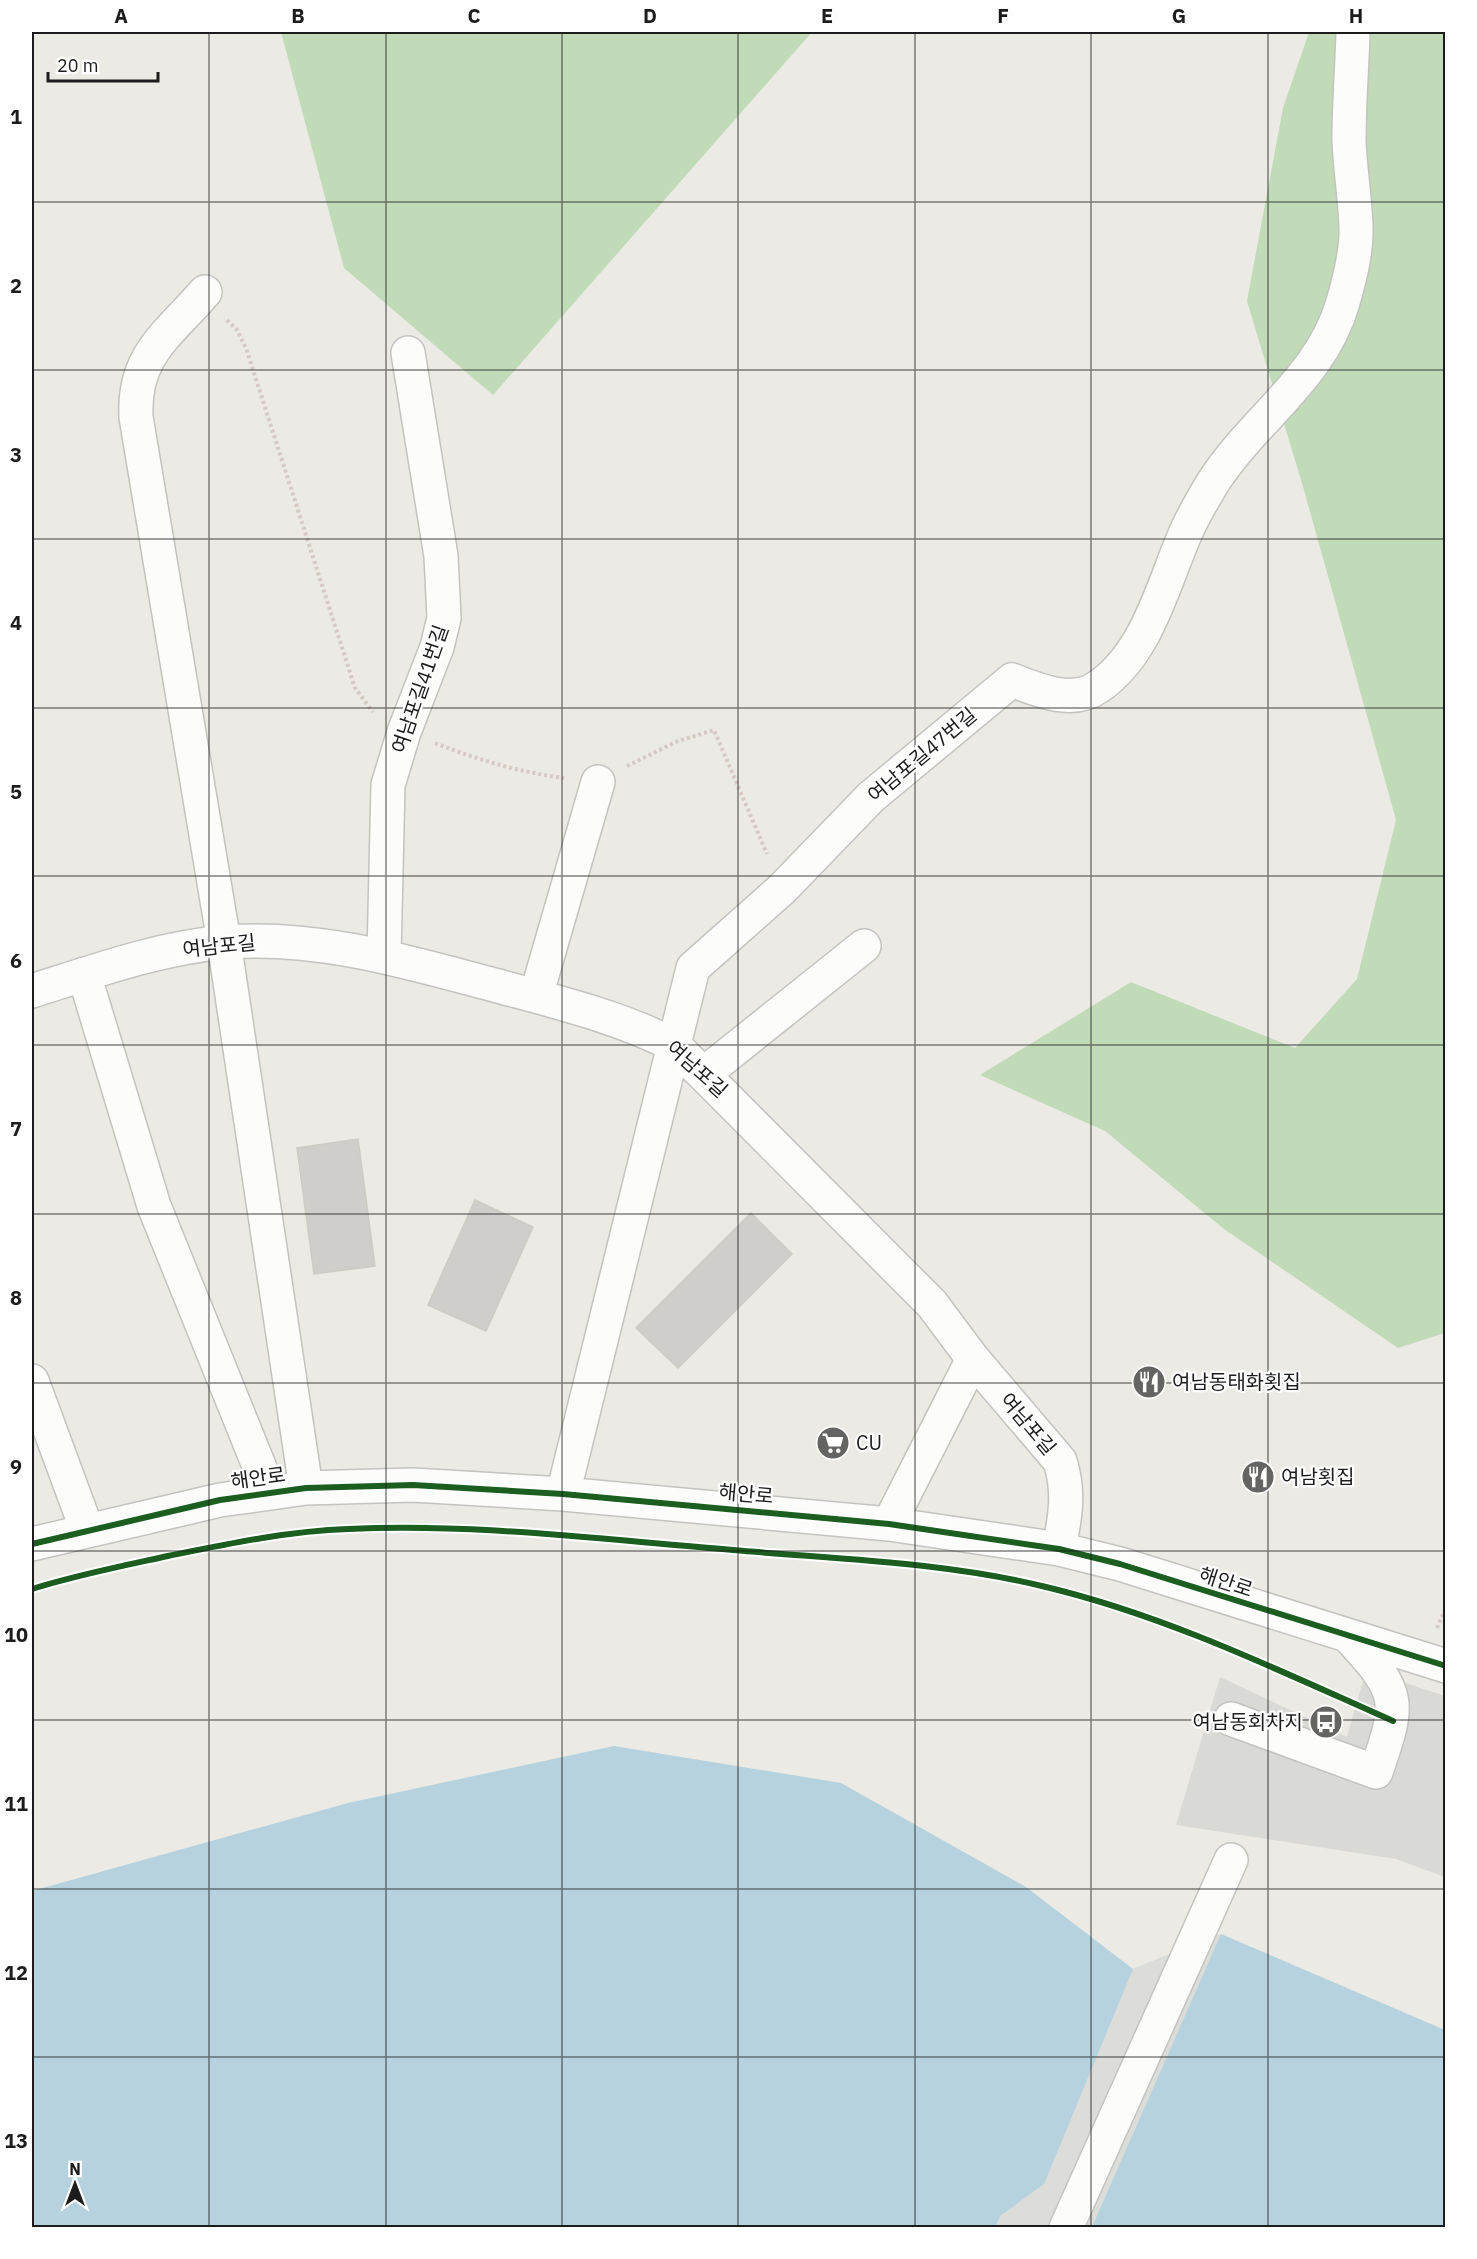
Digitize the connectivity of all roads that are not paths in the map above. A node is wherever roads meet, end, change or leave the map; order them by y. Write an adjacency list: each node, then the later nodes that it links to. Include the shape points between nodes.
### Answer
1 (1353, 32): 11 (street, 여남포길47번길, via 1350,140 1356,227 1343,304 1315,362 1231,457 1187,529 1148,623 1130,655 1113,677 1080,695 1049,693 1012,680 871,797 782,889 693,968)
2 (200, 298): 5 (street, via 157,345 143,367 135,392 135,409)
3 (408, 353): 7 (street, 여남포길41번길, via 441,556 444,618 388,785)
4 (598, 782): 10 (street)
5 (224, 942): 7 (street, 여남포길, via 286,942); 8 (street, 여남포길, via 143,957); 15 (street)
6 (864, 946): 12 (street)
7 (384, 955): 10 (street, 여남포길)
8 (84, 974): 9 (street, 여남포길); 16 (street, via 154,1206)
9 (32, 991)
10 (536, 996): 11 (street, 여남포길, via 649,1032)
11 (674, 1045): 12 (street, 여남포길); 17 (street)
12 (705, 1073): 13 (street, 여남포길, via 932,1304)
13 (973, 1359): 18 (street); 21 (street, 여남포길, via 1060,1461 1067,1481 1067,1503)
14 (32, 1381): 19 (street)
15 (306, 1488): 16 (street, 해안로); 17 (street, 해안로, via 413,1485)
16 (270, 1492): 19 (street, 해안로)
17 (563, 1494): 18 (street, 해안로)
18 (889, 1524): 21 (street, 해안로)
19 (87, 1530): 20 (street, 해안로)
20 (32, 1544)
21 (1059, 1549): 22 (street, 해안로, via 1120,1564)
22 (1350, 1638): 23 (street, 해안로); 24 (street, via 1372,1661 1394,1700 1393,1720 1376,1772)
23 (1446, 1666)
24 (1231, 1719)
25 (1231, 1860): 26 (street)
26 (1066, 2228)

